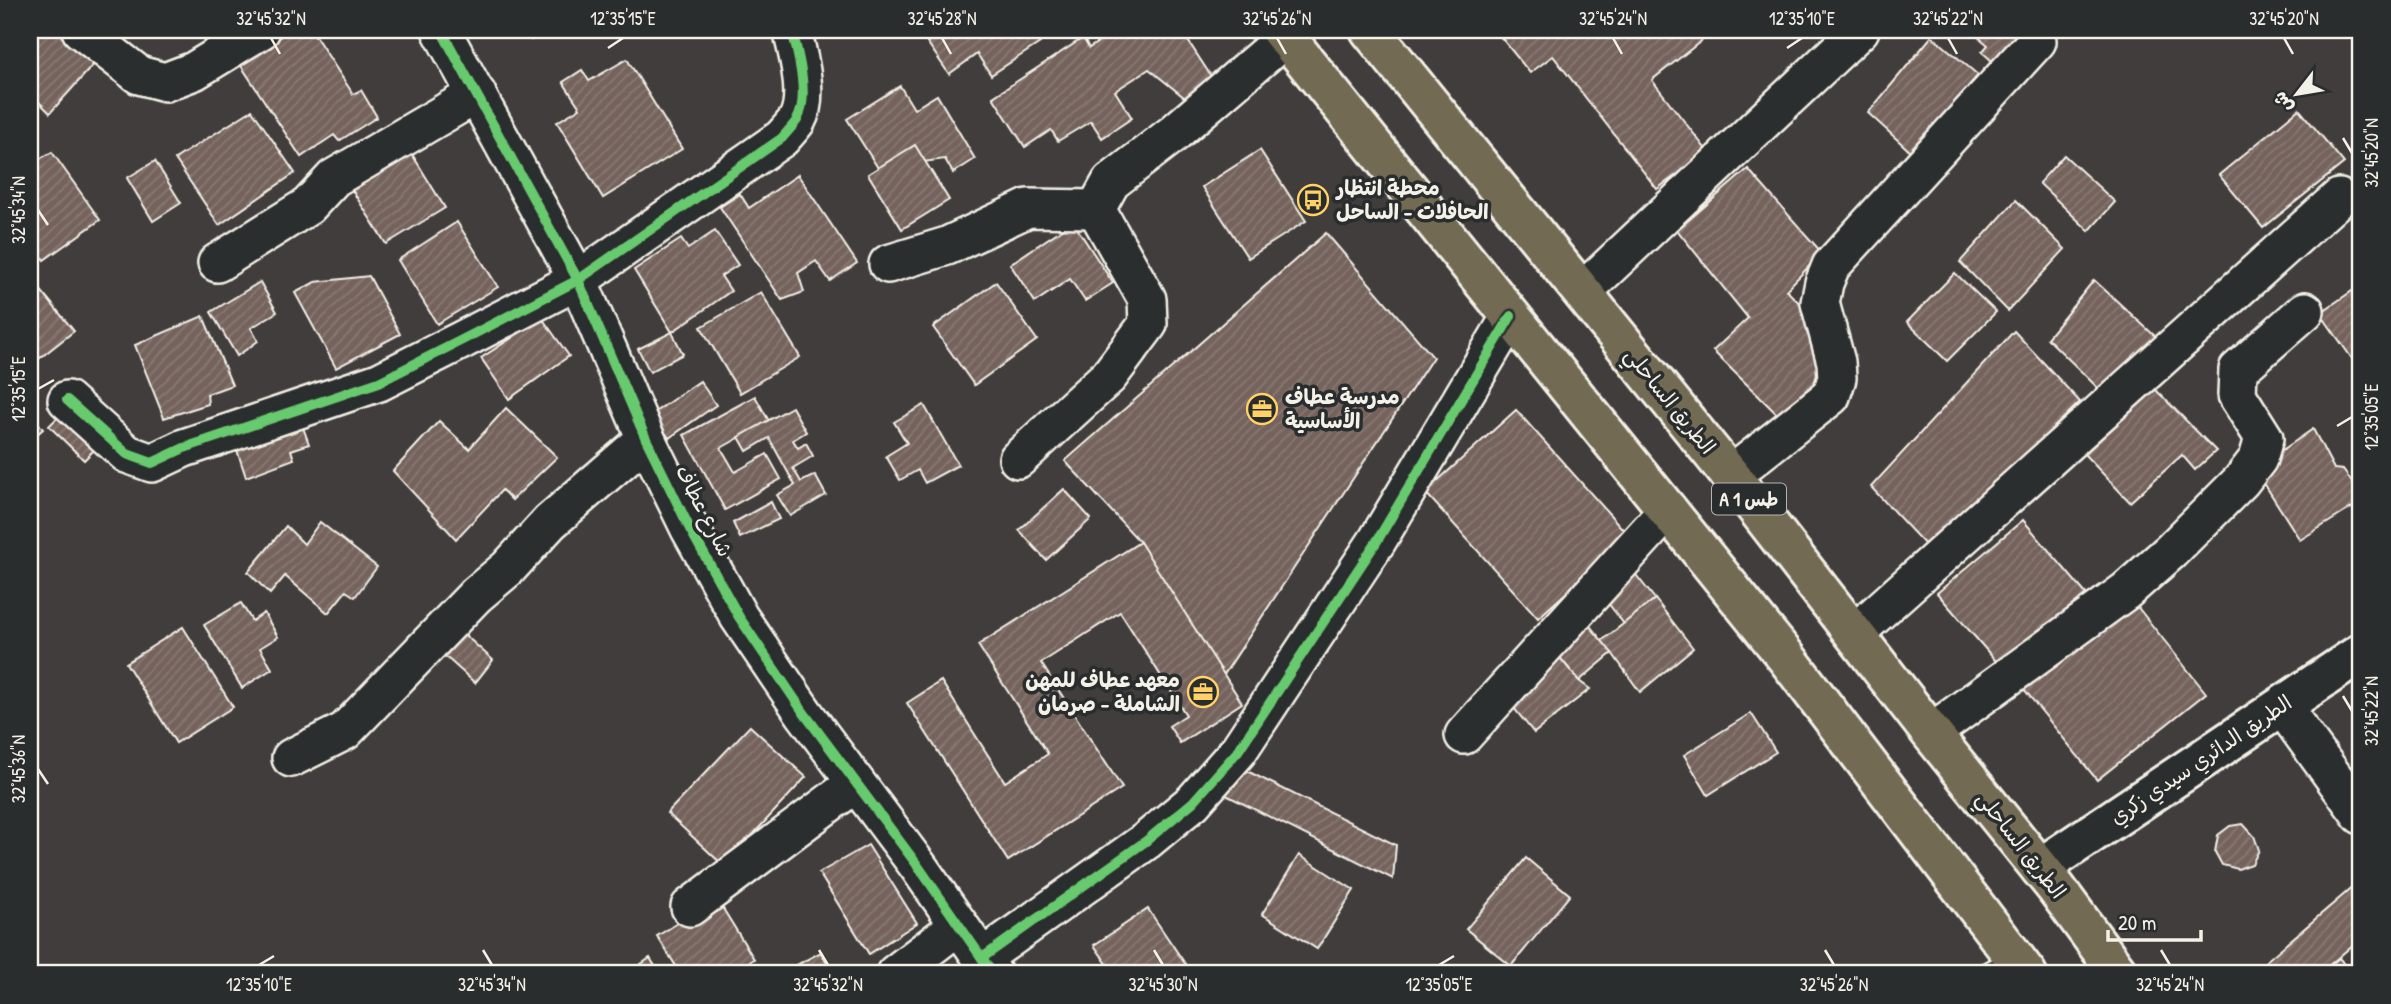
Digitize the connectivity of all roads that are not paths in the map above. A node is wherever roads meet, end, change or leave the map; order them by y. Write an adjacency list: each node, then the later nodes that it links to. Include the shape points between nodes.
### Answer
1 (82, 30): 2 (street, via 139,75 165,82 194,71)
2 (261, 30)
3 (441, 30): 9 (street, شارع عطاف)
4 (792, 30): 14 (street, via 803,94 798,119 782,138)
5 (1370, 30): 15 (highway, الطريق الساحلي / A 1 طس)
6 (1860, 30): 15 (street)
7 (1283, 33): 11 (street, via 1173,134 1111,182); 17 (highway)
8 (2037, 41): 21 (street, via 1831,266 1820,303 1836,362 1837,379 1830,396)
9 (477, 94): 12 (street, via 334,178 308,206); 14 (street, شارع عطاف)
10 (2339, 198): 23 (street)
11 (1096, 209): 13 (street, via 1028,208 947,246); 20 (street, via 1147,299 1148,324 1109,376)
12 (217, 263)
13 (888, 264)
14 (578, 280): 18 (street, via 379,382 184,447 152,463 127,454); 19 (street, شارع عطاف)
15 (1582, 292): 21 (highway, الطريق الساحلي / A 1 طس)
16 (2305, 311): 26 (street, via 2238,370 2237,394 2264,438 2258,459 2241,481 2126,591)
17 (1511, 316): 22 (highway); 34 (street, via 1377,541 1238,751 1193,802)
18 (68, 400)
19 (646, 439): 28 (street, via 550,522 345,731); 29 (street, شارع عطاف, via 739,617)
20 (1018, 459)
21 (1730, 476): 23 (highway, الطريق الساحلي / A 1 طس)
22 (1668, 510): 27 (street); 35 (highway, via 1786,657)
23 (1854, 634): 26 (highway, الطريق الساحلي / A 1 طس)
24 (2361, 653): 25 (street, الطريق الدائري سيدي زكري)
25 (2282, 706): 30 (street); 31 (street, الطريق الدائري سيدي زكري)
26 (1931, 733): 31 (highway, الطريق الساحلي / A 1 طس)
27 (1464, 735)
28 (291, 758)
29 (856, 783): 32 (street); 33 (street, شارع عطاف)
30 (2361, 814)
31 (2040, 868): 37 (highway, الطريق الساحلي / A 1 طس)
32 (690, 907)
33 (959, 925): 34 (street, شارع عطاف); 36 (street)
34 (988, 966)
35 (2009, 969)
36 (895, 974)
37 (2119, 974)

